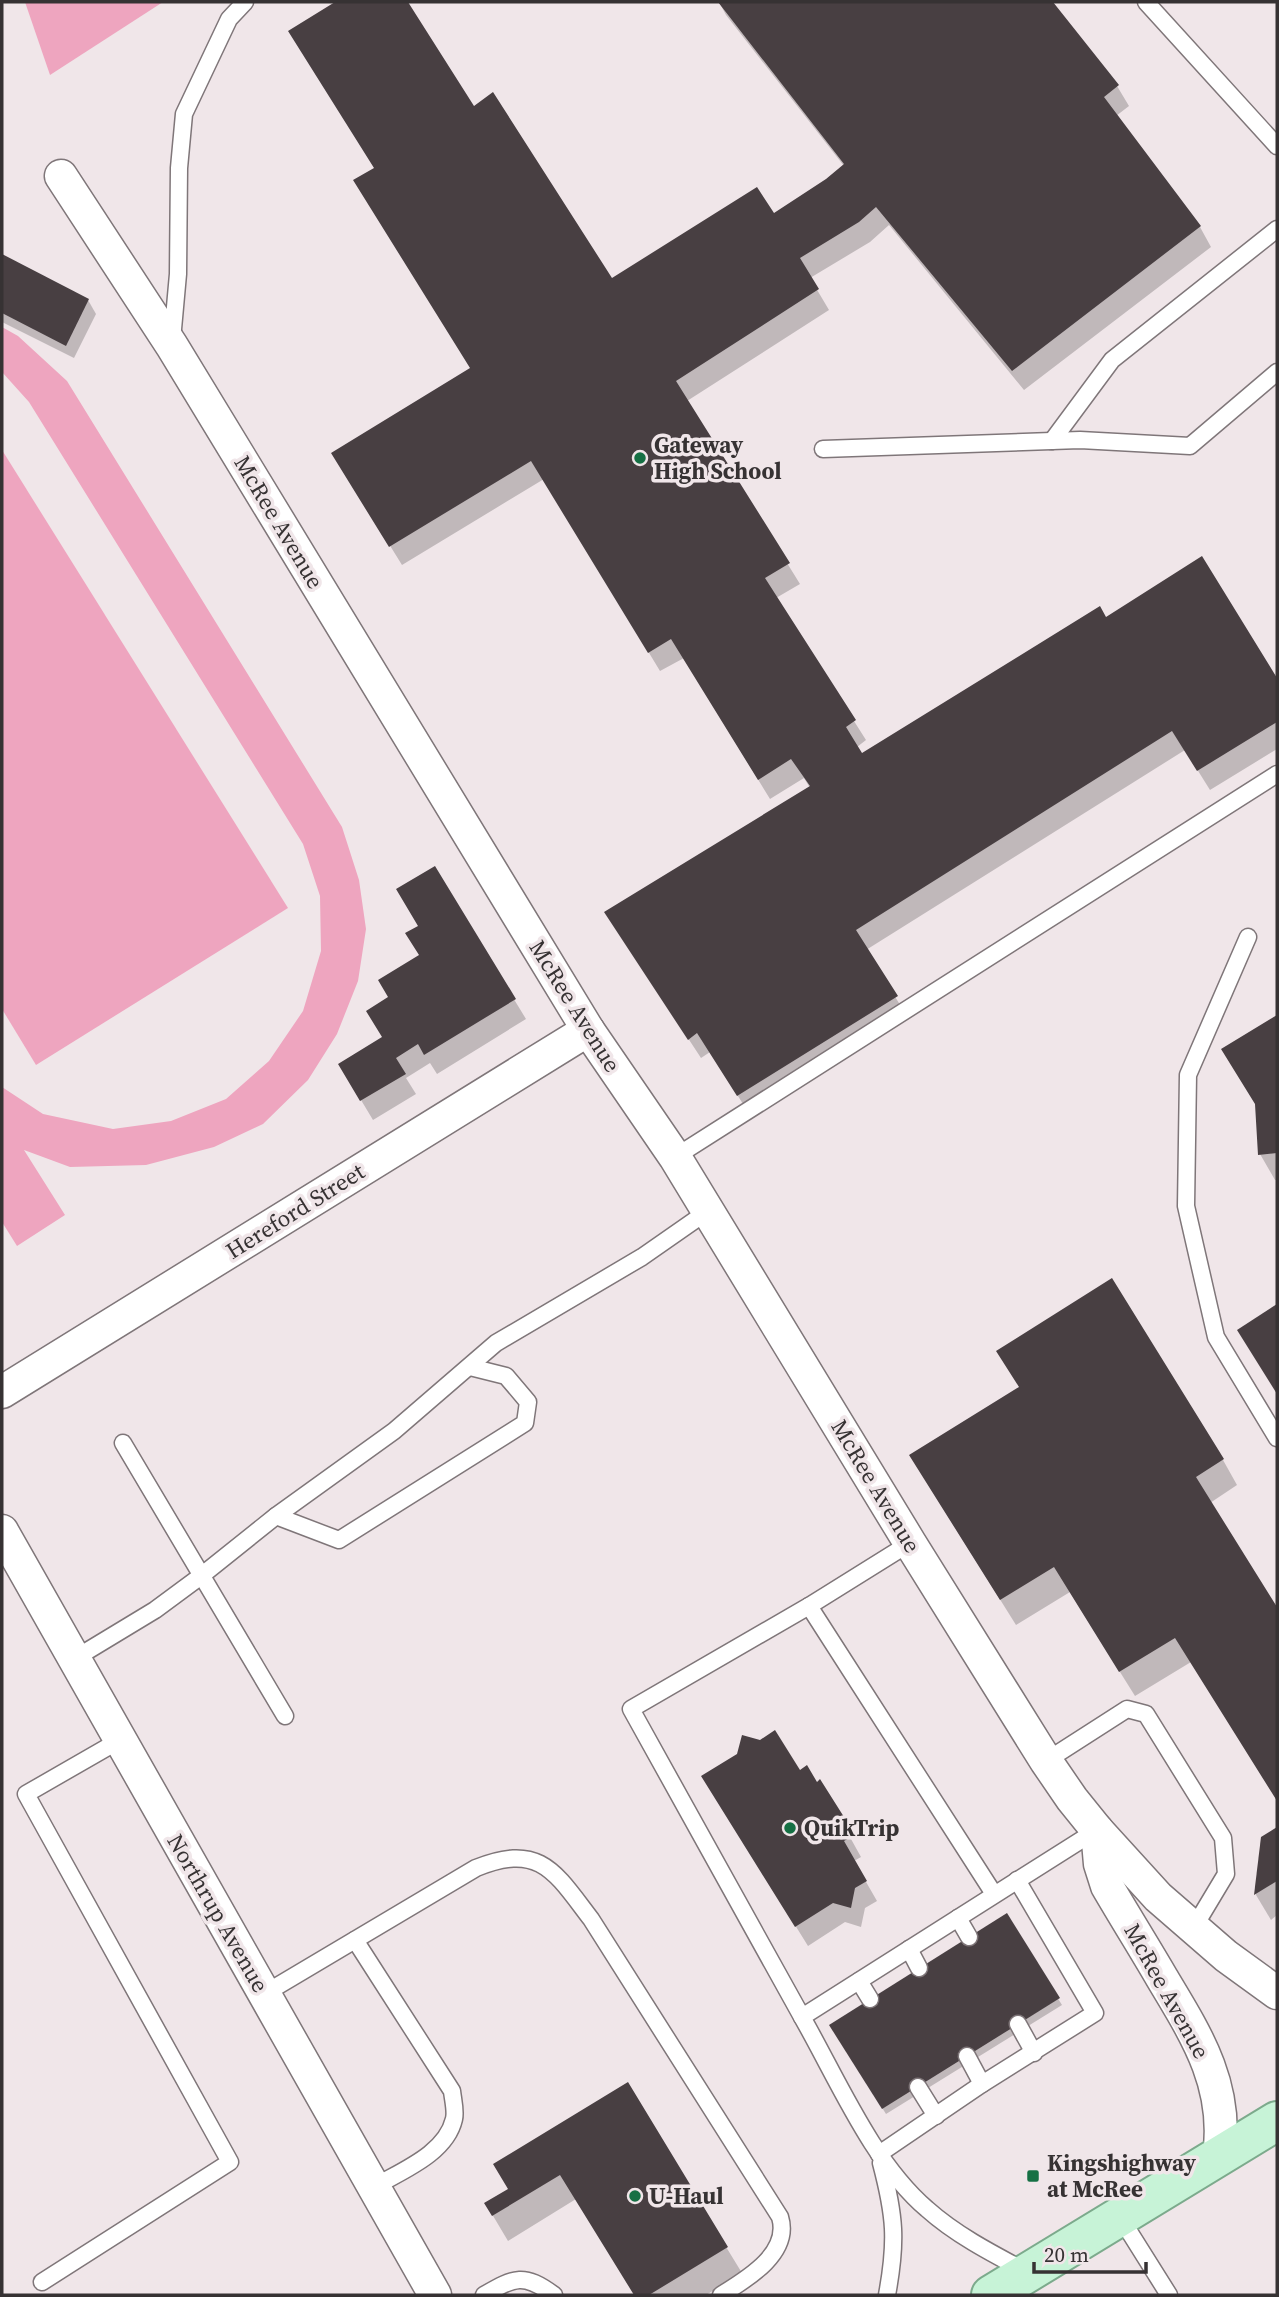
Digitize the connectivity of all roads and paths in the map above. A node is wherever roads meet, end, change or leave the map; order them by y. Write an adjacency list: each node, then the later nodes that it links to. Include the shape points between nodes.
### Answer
1 (246, 2): 6 (lane, via 229,19 184,114)
2 (1146, 2): 3 (lane)
3 (1277, 146)
4 (61, 176): 6 (street, McRee Avenue)
5 (1277, 229): 8 (lane, via 1112,360)
6 (172, 346): 12 (street, McRee Avenue)
7 (1277, 372): 8 (lane, via 1190,446)
8 (1052, 441): 9 (lane)
9 (823, 449)
10 (1277, 774): 13 (lane)
11 (1248, 937): 17 (lane, via 1188,1075 1186,1206 1216,1337)
12 (588, 1030): 13 (street, McRee Avenue); 16 (street, Hereford Street)
13 (675, 1157): 14 (street, McRee Avenue)
14 (708, 1212): 15 (lane, via 642,1257 496,1343); 21 (street, McRee Avenue)
15 (470, 1367): 19 (lane, via 394,1431); 19 (lane, via 506,1376 528,1402 525,1423 339,1540)
16 (2, 1392)
17 (1277, 1438)
18 (123, 1443): 22 (lane)
19 (276, 1516): 22 (lane)
20 (2, 1531): 24 (street, Northrup Avenue)
21 (910, 1543): 23 (lane); 27 (street, McRee Avenue)
22 (201, 1576): 24 (lane); 25 (lane)
23 (809, 1606): 30 (lane); 41 (lane, via 631,1709)
24 (74, 1659): 26 (street, Northrup Avenue)
25 (285, 1716)
26 (120, 1740): 39 (street, Northrup Avenue); 54 (lane, via 26,1794 230,2162)
27 (1046, 1760): 28 (street, McRee Avenue); 32 (lane, via 1127,1709 1146,1714 1223,1838 1226,1874)
28 (1097, 1830): 29 (lane); 32 (street, McRee Avenue); 50 (street, McRee Avenue, via 1107,1886 1203,2047 1220,2112)
29 (1017, 1880): 30 (lane); 43 (lane, via 1095,2013)
30 (994, 1894): 31 (lane)
31 (958, 1918): 33 (lane); 35 (lane)
32 (1193, 1929): 38 (street, McRee Avenue)
33 (969, 1937)
34 (355, 1940): 39 (lane); 51 (lane, via 452,2091 454,2105 454,2120 441,2143); 58 (lane, via 495,1860 520,1857 538,1862 559,1878 591,1919 780,2217 781,2240 774,2252)
35 (909, 1949): 36 (lane); 37 (lane)
36 (919, 1968)
37 (859, 1981): 40 (lane); 41 (lane)
38 (1277, 1993)
39 (264, 1994): 51 (street, Northrup Avenue)
40 (870, 1999)
41 (802, 2017): 49 (lane)
42 (1018, 2024): 43 (lane)
43 (1034, 2053): 45 (lane)
44 (967, 2056): 45 (lane)
45 (982, 2084): 47 (lane)
46 (918, 2087): 47 (lane)
47 (936, 2116): 49 (lane)
48 (1277, 2121): 50 (main road)
49 (878, 2154): 53 (lane, via 927,2210); 59 (lane, via 894,2228)
50 (1219, 2156): 52 (main road)
51 (374, 2188): 55 (street, Northrup Avenue)
52 (1120, 2217): 53 (main road); 61 (lane)
53 (1029, 2273): 60 (main road)
54 (42, 2282)
55 (435, 2295)
56 (484, 2295): 57 (lane, via 517,2279 533,2280)
57 (554, 2295)
58 (721, 2295)
59 (887, 2295)
60 (992, 2295)
61 (1169, 2295)

